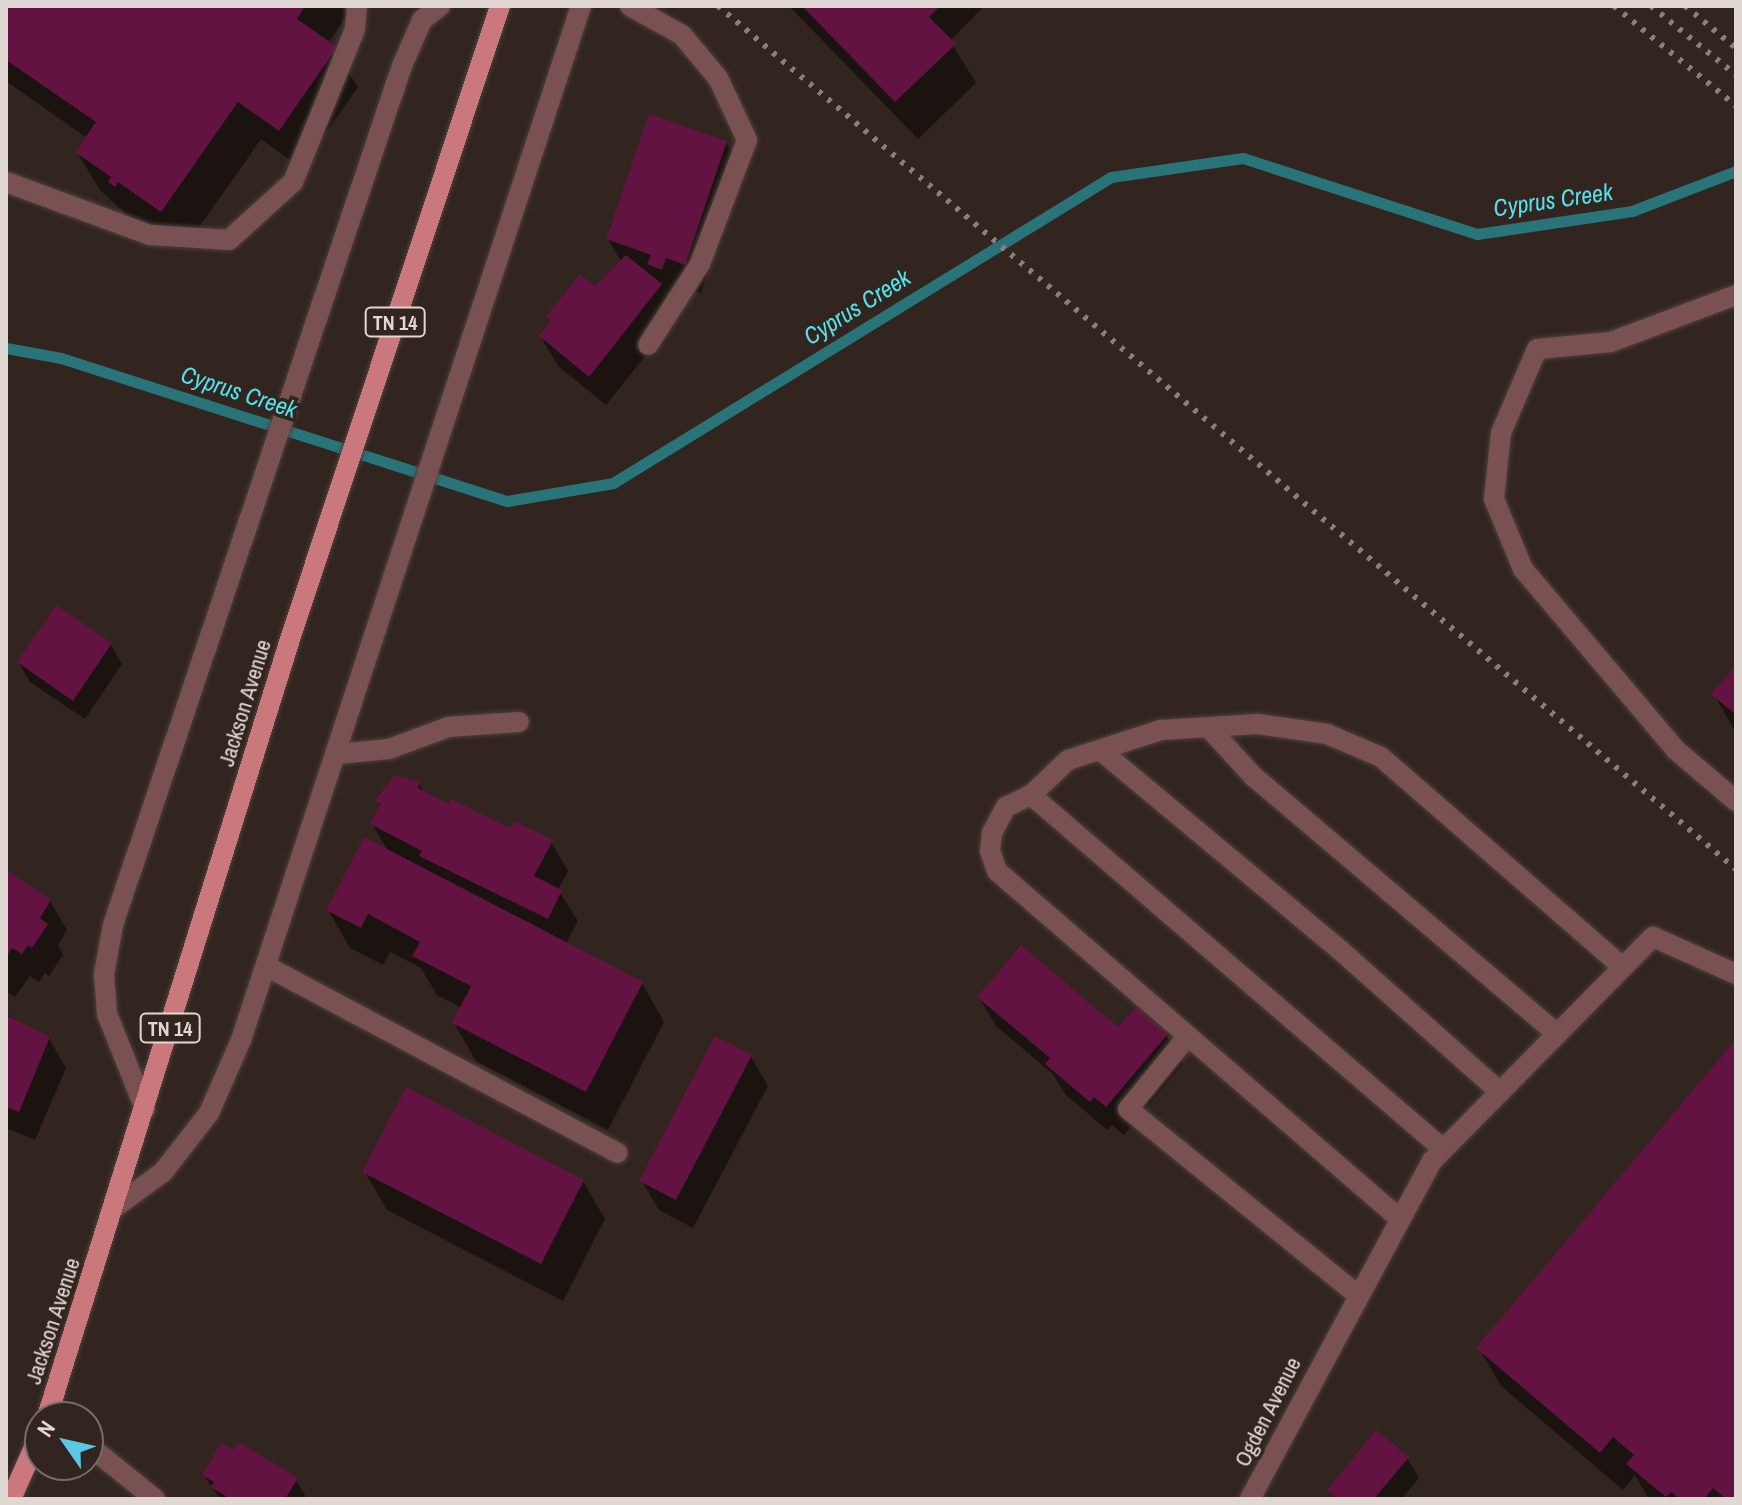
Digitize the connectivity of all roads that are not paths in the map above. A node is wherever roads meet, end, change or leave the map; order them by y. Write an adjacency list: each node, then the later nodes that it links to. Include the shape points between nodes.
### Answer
1 (357, 6): 6 (street, via 355,29 293,182 229,240 150,235)
2 (440, 6): 21 (street, via 422,20 402,66 113,925 104,974 107,1014)
3 (500, 6): 21 (main road, Jackson Avenue / TN 14, via 290,639)
4 (581, 6): 12 (street)
5 (630, 6): 8 (street, via 682,35 718,78 747,140 700,264)
6 (6, 182)
7 (1736, 295): 14 (street, via 1611,342 1537,349 1501,433 1494,499 1523,569 1676,750)
8 (648, 345)
9 (519, 722): 12 (street, via 448,727 389,749)
10 (1210, 729): 11 (street, via 1161,730); 16 (street, via 1258,724 1327,734 1381,757); 18 (street, via 1253,776)
11 (1100, 750): 13 (street, via 1068,760); 20 (street)
12 (338, 754): 15 (street)
13 (1031, 795): 19 (street, via 1006,807 992,833 990,851 997,871); 22 (street)
14 (1736, 801)
15 (266, 966): 23 (street); 24 (street, via 209,1113 163,1172)
16 (1623, 967): 17 (street, Ogden Avenue, via 1653,937); 18 (street, Ogden Avenue)
17 (1736, 974)
18 (1557, 1034): 20 (street, Ogden Avenue)
19 (1187, 1037): 25 (street); 26 (street, via 1128,1109)
20 (1500, 1092): 22 (street, Ogden Avenue)
21 (145, 1109): 24 (main road, Jackson Avenue / TN 14)
22 (1443, 1149): 25 (street, Ogden Avenue)
23 (617, 1153)
24 (114, 1208): 27 (main road, Jackson Avenue / TN 14)
25 (1400, 1219): 26 (street, Ogden Avenue)
26 (1358, 1295): 32 (street, Ogden Avenue)
27 (55, 1401)
28 (104, 1458): 31 (street)
29 (24, 1470): 30 (main road)
30 (11, 1499)
31 (155, 1499)
32 (1250, 1499)

